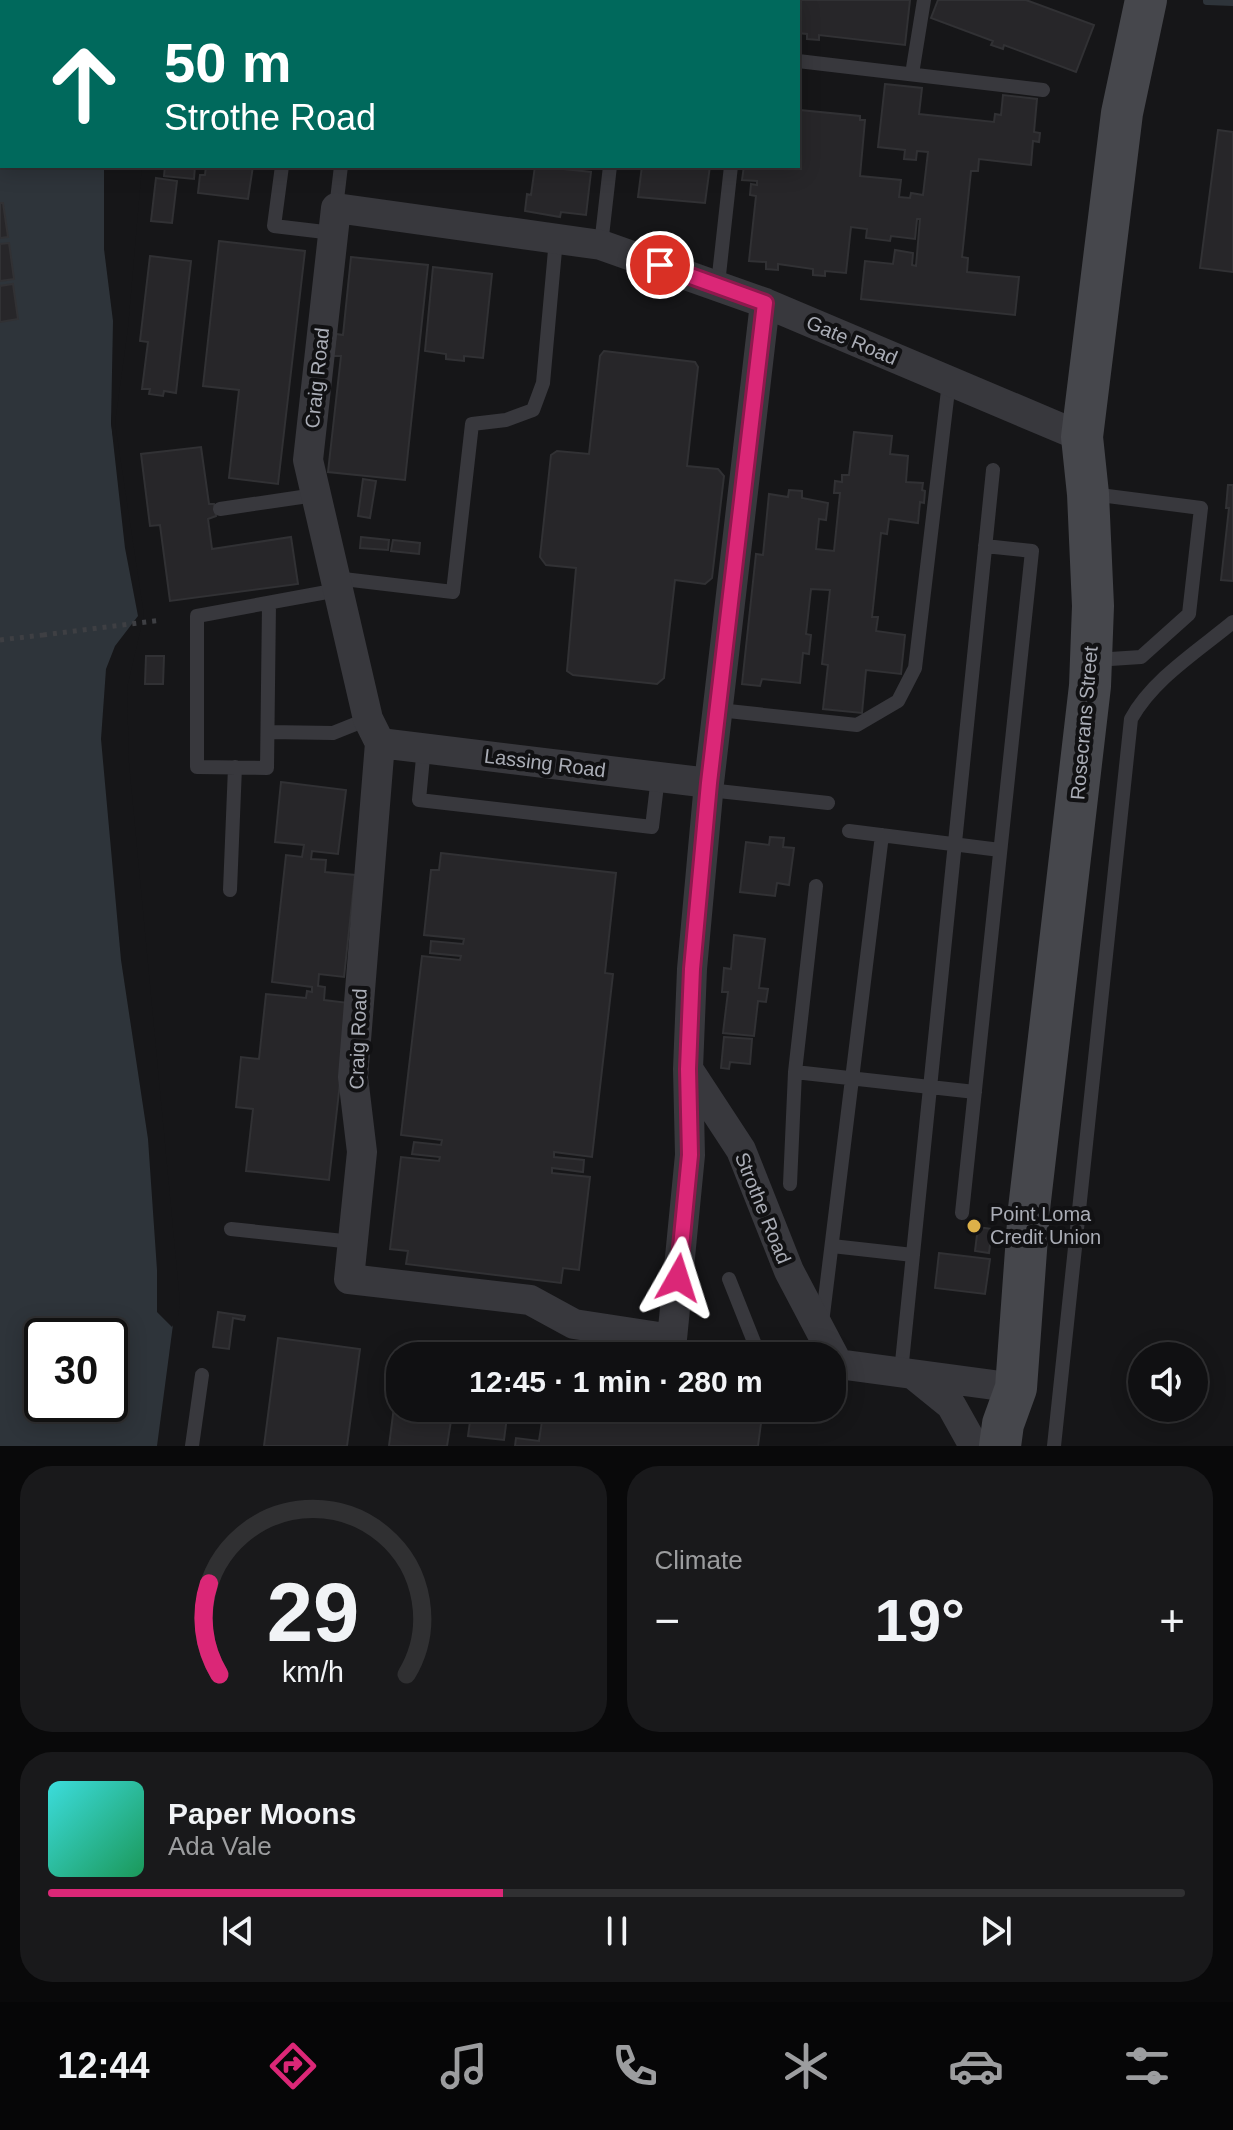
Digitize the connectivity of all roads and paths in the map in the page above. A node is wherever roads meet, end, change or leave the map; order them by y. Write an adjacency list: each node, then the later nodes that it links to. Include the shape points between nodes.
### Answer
1 (924, 0): 4 (lane)
2 (1146, 0): 16 (street, Rosecrans Street, via 1122,113)
3 (800, 61): 4 (lane)
4 (912, 74): 5 (lane)
5 (1043, 90)
6 (282, 168): 10 (lane, via 274,226)
7 (341, 168): 10 (lane)
8 (610, 168): 12 (lane)
9 (731, 168): 13 (lane)
10 (334, 221): 11 (street, Gate Road); 19 (street, Craig Road, via 308,460)
11 (556, 239): 12 (street, Gate Road); 22 (lane, via 543,383 533,410 472,424 453,592)
12 (601, 245): 13 (street, Gate Road)
13 (718, 284): 14 (street, Gate Road)
14 (765, 303): 15 (street, Gate Road); 30 (street)
15 (949, 382): 16 (street, Gate Road); 30 (lane, via 915,668 898,701 857,725)
16 (1082, 437): 18 (street, Rosecrans Street)
17 (993, 470): 21 (lane)
18 (1088, 494): 29 (street, Rosecrans Street); 29 (lane, via 1201,508 1189,614 1141,657)
19 (315, 495): 20 (lane); 22 (street, Craig Road)
20 (220, 509)
21 (985, 546): 40 (lane); 41 (lane, via 1032,551)
22 (337, 584): 23 (lane); 31 (street, Craig Road)
23 (269, 604): 32 (lane); 34 (lane, via 197,616 197,767)
24 (162, 620): 27 (path)
25 (1233, 622): 66 (lane, via 1156,686 1131,719)
26 (64, 632): 27 (path)
27 (43, 635): 28 (path)
28 (0, 640)
29 (1091, 661): 62 (street, Rosecrans Street, via 1029,1209)
30 (719, 710): 36 (street)
31 (374, 731): 32 (lane); 33 (street, Lassing Road); 52 (street, Craig Road, via 353,1077 362,1152)
32 (268, 732): 34 (lane, via 267,768)
33 (424, 747): 35 (street, Lassing Road); 35 (lane, via 419,800 652,827)
34 (235, 767): 43 (lane)
35 (658, 777): 36 (street, Lassing Road)
36 (709, 787): 37 (lane); 44 (street)
37 (828, 803)
38 (849, 831): 39 (lane)
39 (882, 835): 40 (lane); 46 (lane)
40 (954, 844): 41 (lane); 47 (lane)
41 (1000, 850): 48 (lane)
42 (816, 886): 45 (lane)
43 (230, 890)
44 (688, 1069): 52 (street, Craig Road, via 690,1155 672,1339 574,1324 530,1300 349,1279); 56 (street, Strothe Road, via 741,1150)
45 (795, 1072): 46 (lane); 49 (lane)
46 (852, 1079): 47 (lane); 53 (lane)
47 (929, 1087): 48 (lane); 54 (lane)
48 (975, 1092): 50 (lane)
49 (790, 1184)
50 (962, 1213)
51 (231, 1229): 52 (lane)
52 (353, 1242)
53 (832, 1246): 54 (lane); 56 (lane)
54 (913, 1255): 60 (lane)
55 (729, 1279): 57 (lane)
56 (820, 1333): 58 (street, Strothe Road)
57 (754, 1342)
58 (824, 1342)
59 (846, 1365): 60 (street, Strothe Road)
60 (906, 1373): 62 (street, Strothe Road); 64 (street, via 951,1405)
61 (202, 1375): 63 (lane)
62 (1016, 1388): 65 (street, Rosecrans Street)
63 (192, 1446)
64 (974, 1446)
65 (1000, 1446)
66 (1054, 1446)

